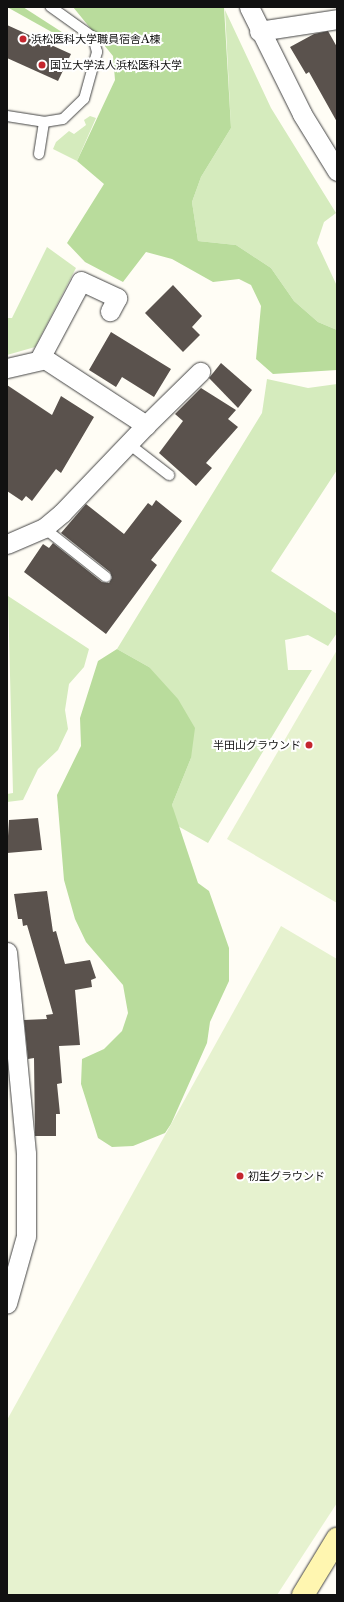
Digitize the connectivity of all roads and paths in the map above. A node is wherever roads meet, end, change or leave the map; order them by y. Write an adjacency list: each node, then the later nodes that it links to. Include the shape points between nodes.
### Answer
1 (51, 7): 6 (lane, via 82,26 93,37 96,52 84,99 63,119)
2 (249, 7): 4 (street)
3 (337, 19): 4 (street)
4 (259, 31): 8 (street)
5 (7, 116): 6 (lane)
6 (44, 122): 7 (lane)
7 (39, 154)
8 (337, 171)
9 (110, 311): 10 (street, via 117,298 81,281)
10 (38, 360): 11 (street); 13 (street, via 45,360)
11 (7, 368)
12 (200, 372): 13 (street)
13 (146, 425): 14 (street)
14 (129, 444): 15 (lane); 16 (street)
15 (169, 475)
16 (44, 528): 17 (street); 18 (lane)
17 (7, 544)
18 (106, 577)
19 (7, 952): 20 (street, via 26,1154 26,1236)
20 (7, 1303)
21 (337, 1539): 22 (street)
22 (303, 1595)

